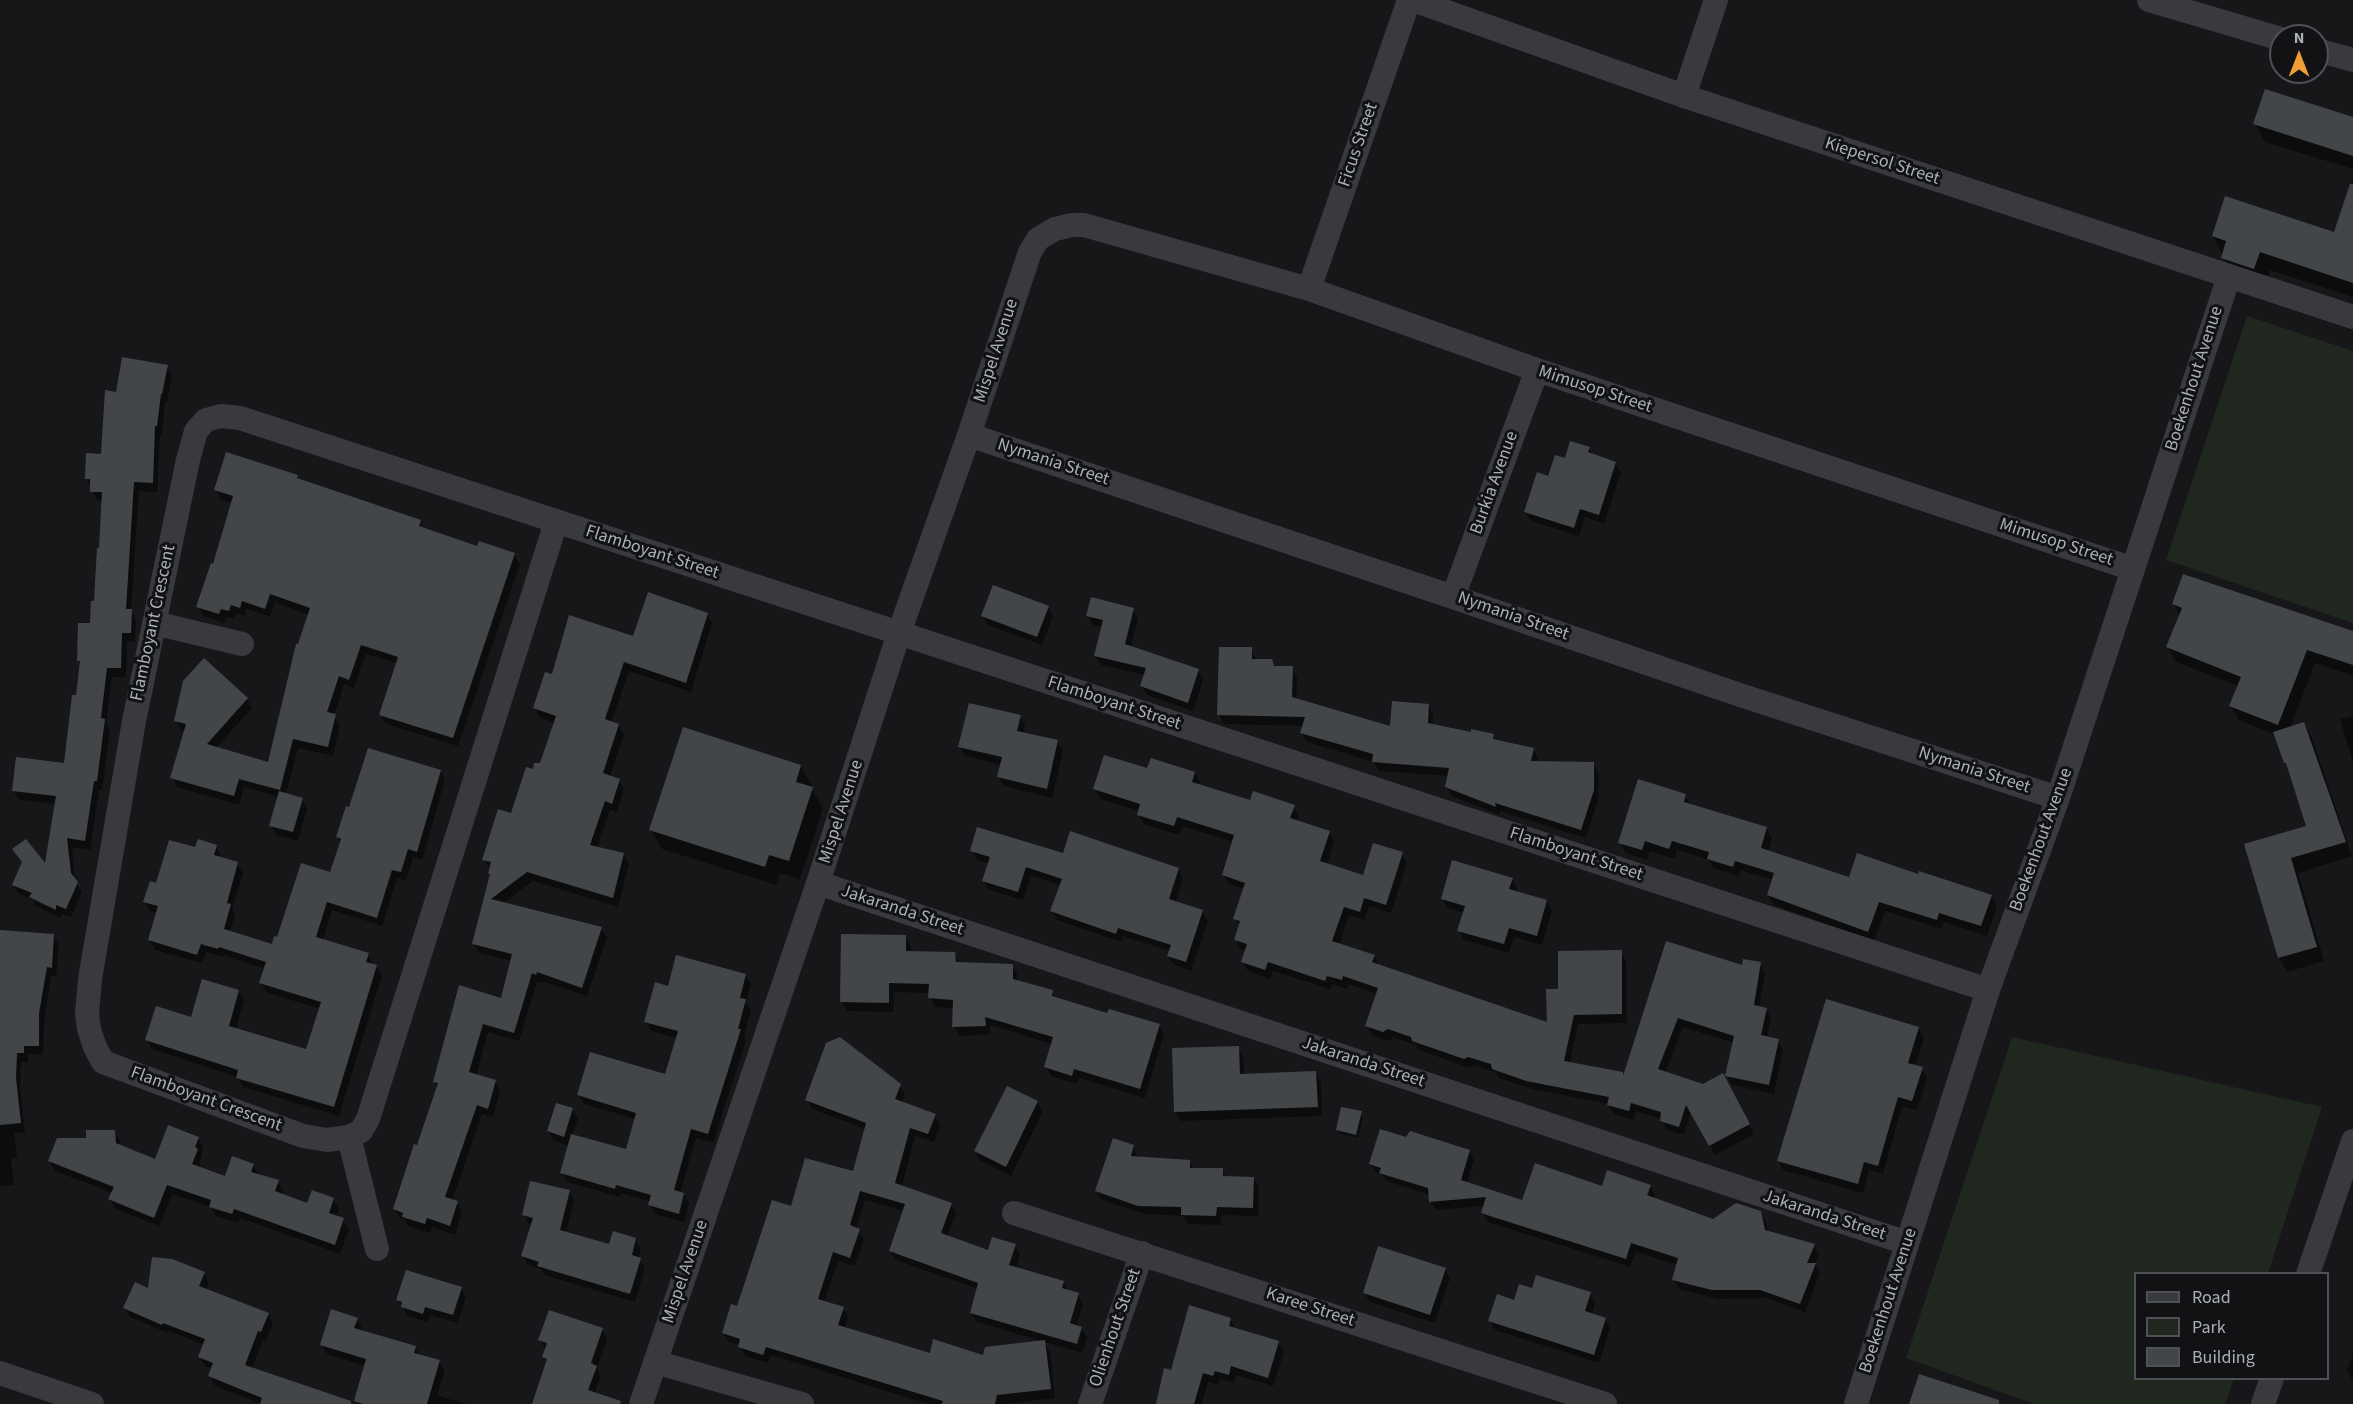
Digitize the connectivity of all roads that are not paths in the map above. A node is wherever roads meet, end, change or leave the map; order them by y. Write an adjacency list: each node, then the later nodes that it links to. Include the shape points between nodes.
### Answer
1 (1411, 0): 7 (street, Kiepersol Street); 10 (street, Ficus Street)
2 (1716, 0): 7 (street)
3 (2150, 0): 4 (street)
4 (2269, 35)
5 (2329, 53): 6 (street)
6 (2353, 60)
7 (1684, 96): 9 (street, Kiepersol Street)
8 (1055, 229): 10 (street, Mimusop Street, via 1084,225); 14 (street, Mispel Avenue, via 1038,239 1030,252)
9 (2229, 276): 11 (street, Kiepersol Street); 16 (street, Boekenhout Avenue)
10 (1309, 289): 12 (street, Mimusop Street)
11 (2353, 317)
12 (1537, 370): 16 (street, Mimusop Street); 17 (street, Burkia Avenue)
13 (240, 418): 15 (street, Flamboyant Street); 18 (street, Flamboyant Crescent, via 220,416 206,420 196,431)
14 (969, 435): 17 (street, Nymania Street); 19 (street, Mispel Avenue)
15 (556, 522): 19 (street, Flamboyant Street); 24 (street, via 368,1119 361,1131)
16 (2133, 568): 21 (street, Boekenhout Avenue)
17 (1453, 597): 21 (street, Nymania Street, via 1740,696)
18 (154, 622): 20 (street); 24 (street, Flamboyant Crescent, via 90,979 87,1014 94,1047 103,1062 303,1136 327,1140)
19 (899, 633): 22 (street, Mispel Avenue); 23 (street, Flamboyant Street)
20 (242, 644)
21 (2058, 798): 23 (street, Boekenhout Avenue)
22 (819, 883): 27 (street, Jakaranda Street); 31 (street, Mispel Avenue)
23 (1988, 990): 27 (street, Boekenhout Avenue)
24 (349, 1137): 28 (street)
25 (2353, 1141): 30 (street)
26 (1014, 1213): 29 (street, Karee Street)
27 (1907, 1243): 39 (street, Boekenhout Avenue)
28 (377, 1249)
29 (1142, 1252): 37 (street, Olienhout Street); 38 (street, Karee Street)
30 (2309, 1272)
31 (655, 1362): 35 (street, Mispel Avenue); 36 (street)
32 (0, 1372): 34 (street)
33 (2271, 1380): 40 (street)
34 (92, 1404)
35 (641, 1404)
36 (802, 1404)
37 (1090, 1404)
38 (1605, 1404)
39 (1856, 1404)
40 (2263, 1404)

